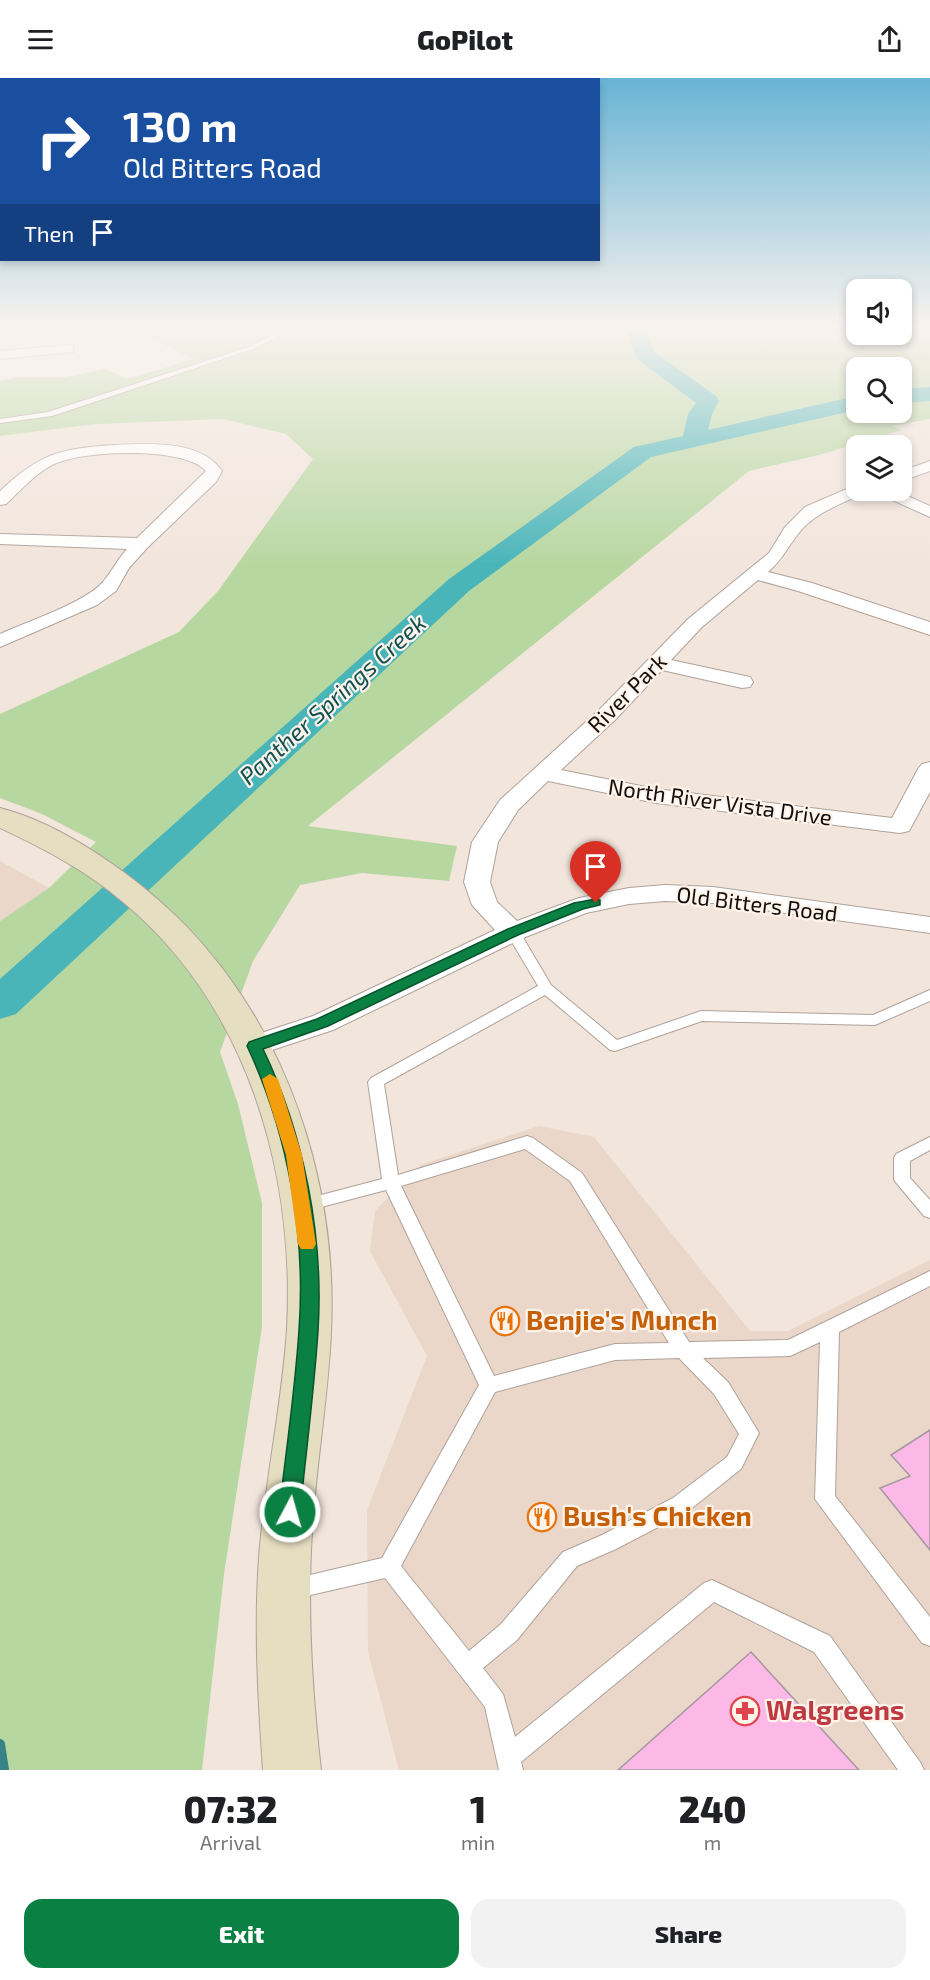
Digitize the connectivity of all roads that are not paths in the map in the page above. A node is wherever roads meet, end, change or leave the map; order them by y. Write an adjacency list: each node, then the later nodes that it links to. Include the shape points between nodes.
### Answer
1 (70, 407): 2 (lane)
2 (0, 422)
3 (930, 466): 4 (street)
4 (912, 472)
5 (846, 495): 11 (street, River Park, via 811,511 791,531 776,556)
6 (0, 500): 10 (street, via 42,464 63,455 159,449 192,453 213,464 210,479)
7 (904, 501): 8 (street)
8 (930, 512)
9 (0, 539): 10 (street)
10 (141, 544): 13 (street, via 109,586 90,601)
11 (755, 574): 12 (street); 14 (street, River Park, via 695,623)
12 (930, 629)
13 (0, 641)
14 (659, 663): 15 (street); 17 (street, River Park)
15 (742, 682)
16 (930, 769): 17 (street, North River Vista Drive, via 900,826 656,796)
17 (542, 773): 20 (street, River Park, via 509,805 485,842 477,882 485,905)
18 (0, 816): 23 (main road, via 104,872 151,909 194,953 231,1004)
19 (930, 925): 20 (street, Old Bitters Road, via 713,895 665,893 579,906)
20 (513, 932): 21 (lane); 23 (street, Old Bitters Road, via 322,1023)
21 (546, 987): 22 (lane, via 615,1046 701,1016 875,1020); 25 (lane, via 376,1082)
22 (930, 995)
23 (254, 1046): 26 (main road, via 273,1084 291,1145)
24 (930, 1143): 27 (lane, via 902,1158 902,1179)
25 (391, 1183): 26 (lane); 30 (lane, via 527,1142 576,1177); 31 (lane)
26 (302, 1206): 33 (main road, via 307,1236 309,1329)
27 (930, 1211)
28 (930, 1278): 29 (lane)
29 (830, 1328): 30 (lane, via 790,1348); 34 (lane, via 825,1499)
30 (684, 1351): 31 (lane, via 615,1352); 35 (lane, via 722,1388 750,1433 734,1463 680,1505 570,1559 509,1632)
31 (489, 1385): 32 (lane)
32 (389, 1567): 33 (lane); 35 (lane)
33 (284, 1591): 37 (main road, via 285,1700)
34 (930, 1635)
35 (467, 1666): 36 (lane, via 495,1702)
36 (510, 1764): 38 (lane, via 712,1590 822,1644)
37 (292, 1770)
38 (912, 1770)

